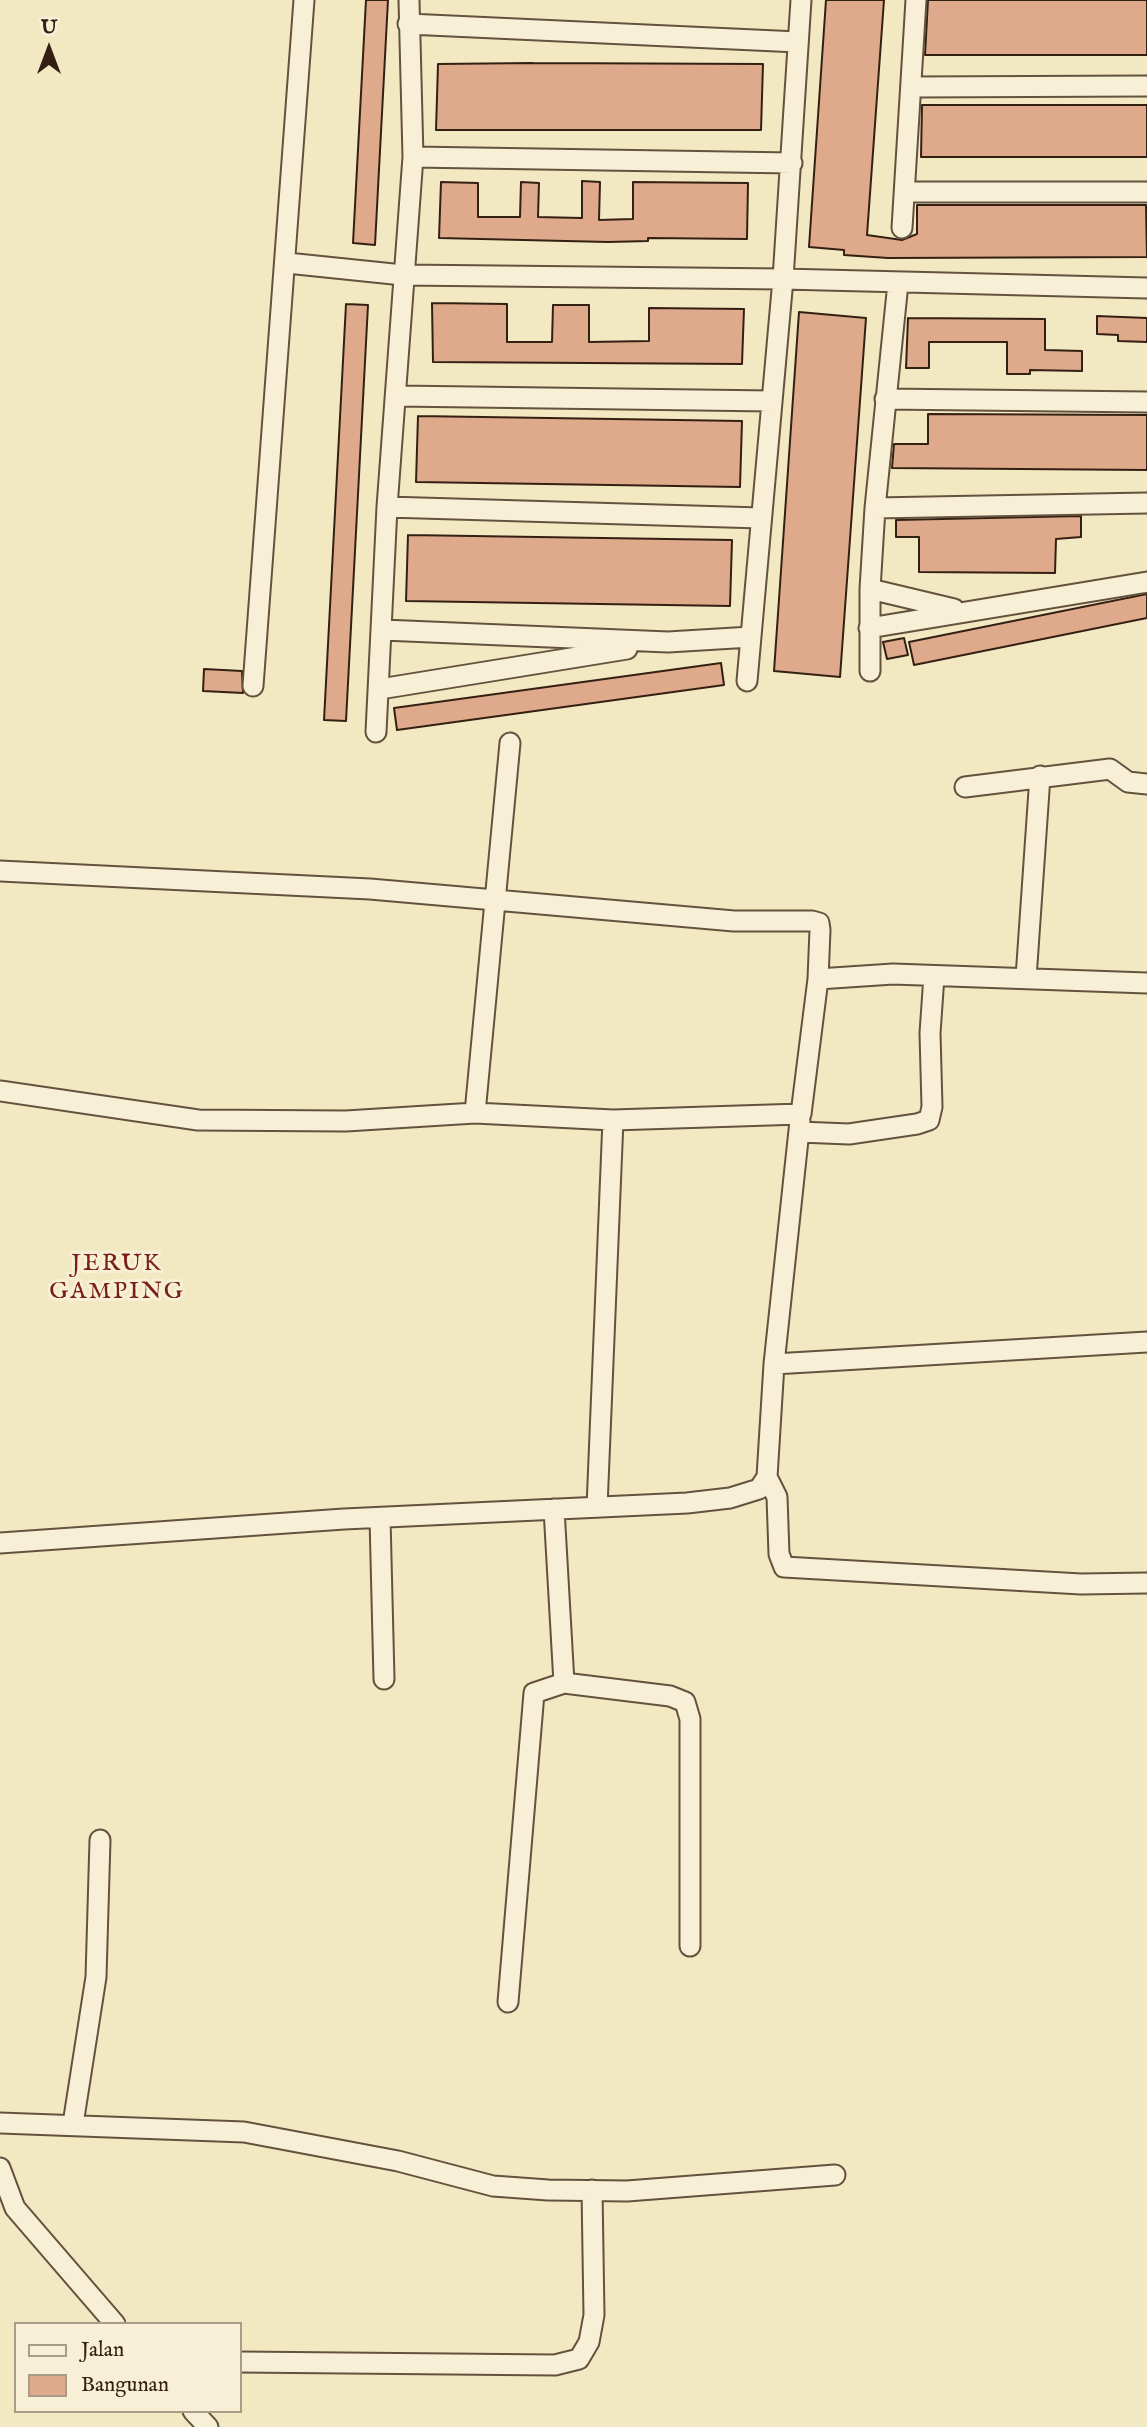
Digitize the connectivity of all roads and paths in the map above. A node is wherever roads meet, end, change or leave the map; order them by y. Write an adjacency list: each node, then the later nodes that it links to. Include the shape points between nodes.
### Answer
1 (304, 0): 14 (street)
2 (409, 0): 5 (street)
3 (801, 0): 6 (street)
4 (916, 0): 8 (street)
5 (408, 24): 6 (street); 9 (street)
6 (798, 42): 10 (street)
7 (1147, 86): 8 (street)
8 (913, 87): 11 (street)
9 (413, 157): 10 (street); 15 (street)
10 (792, 163): 16 (street)
11 (905, 192): 12 (street); 13 (street)
12 (1147, 192)
13 (902, 228)
14 (287, 264): 15 (street); 36 (street)
15 (403, 275): 16 (street); 19 (street)
16 (783, 279): 17 (street); 21 (street)
17 (898, 283): 18 (street); 20 (street)
18 (1147, 288)
19 (397, 396): 21 (street); 24 (street)
20 (885, 399): 22 (street); 25 (street)
21 (772, 401): 26 (street)
22 (1147, 402)
23 (1147, 503): 25 (street)
24 (387, 507): 26 (street); 31 (street)
25 (875, 508): 28 (street)
26 (761, 518): 32 (street)
27 (1147, 582): 29 (street)
28 (870, 589): 29 (street); 30 (street)
29 (965, 611): 30 (street)
30 (869, 628): 34 (street)
31 (383, 631): 33 (street); 37 (street)
32 (751, 637): 33 (street); 35 (street)
33 (668, 642): 37 (street)
34 (870, 671)
35 (747, 681)
36 (253, 686)
37 (380, 689): 38 (street)
38 (376, 732)
39 (510, 743): 44 (street)
40 (1040, 776): 41 (street, via 1110,769 1128,782); 42 (street); 46 (street)
41 (1147, 783)
42 (965, 787)
43 (0, 871): 44 (street, via 370,889)
44 (494, 900): 47 (street, via 734,921 812,921 819,923 820,930); 50 (street)
45 (934, 976): 46 (street); 47 (street); 52 (street, via 929,1120 849,1134)
46 (1026, 978): 48 (street)
47 (818, 979): 52 (street)
48 (1147, 983)
49 (0, 1091): 50 (street, via 198,1120 346,1121)
50 (475, 1113): 51 (street)
51 (613, 1120): 52 (street); 56 (street)
52 (800, 1123): 54 (street)
53 (1147, 1342): 54 (street)
54 (774, 1364): 55 (street)
55 (767, 1477): 56 (street, via 759,1489 730,1498); 60 (street, via 777,1497 779,1554 784,1567 1081,1584)
56 (597, 1507): 57 (street)
57 (554, 1509): 58 (street); 62 (street)
58 (380, 1518): 59 (street); 61 (street)
59 (0, 1544)
60 (1147, 1583)
61 (383, 1679)
62 (564, 1683): 64 (street, via 670,1696 685,1702 690,1719); 65 (street, via 534,1693)
63 (100, 1840): 67 (street, via 96,1977)
64 (690, 1947)
65 (508, 2002)
66 (0, 2123): 67 (street)
67 (73, 2124): 70 (street, via 244,2132 398,2161 493,2186)
68 (0, 2168): 71 (street, via 15,2208)
69 (835, 2175): 70 (street)
70 (592, 2190): 72 (street, via 594,2315 589,2342 579,2359 555,2365)
71 (113, 2322)
72 (242, 2362)
73 (195, 2413): 74 (street)
74 (208, 2427)

